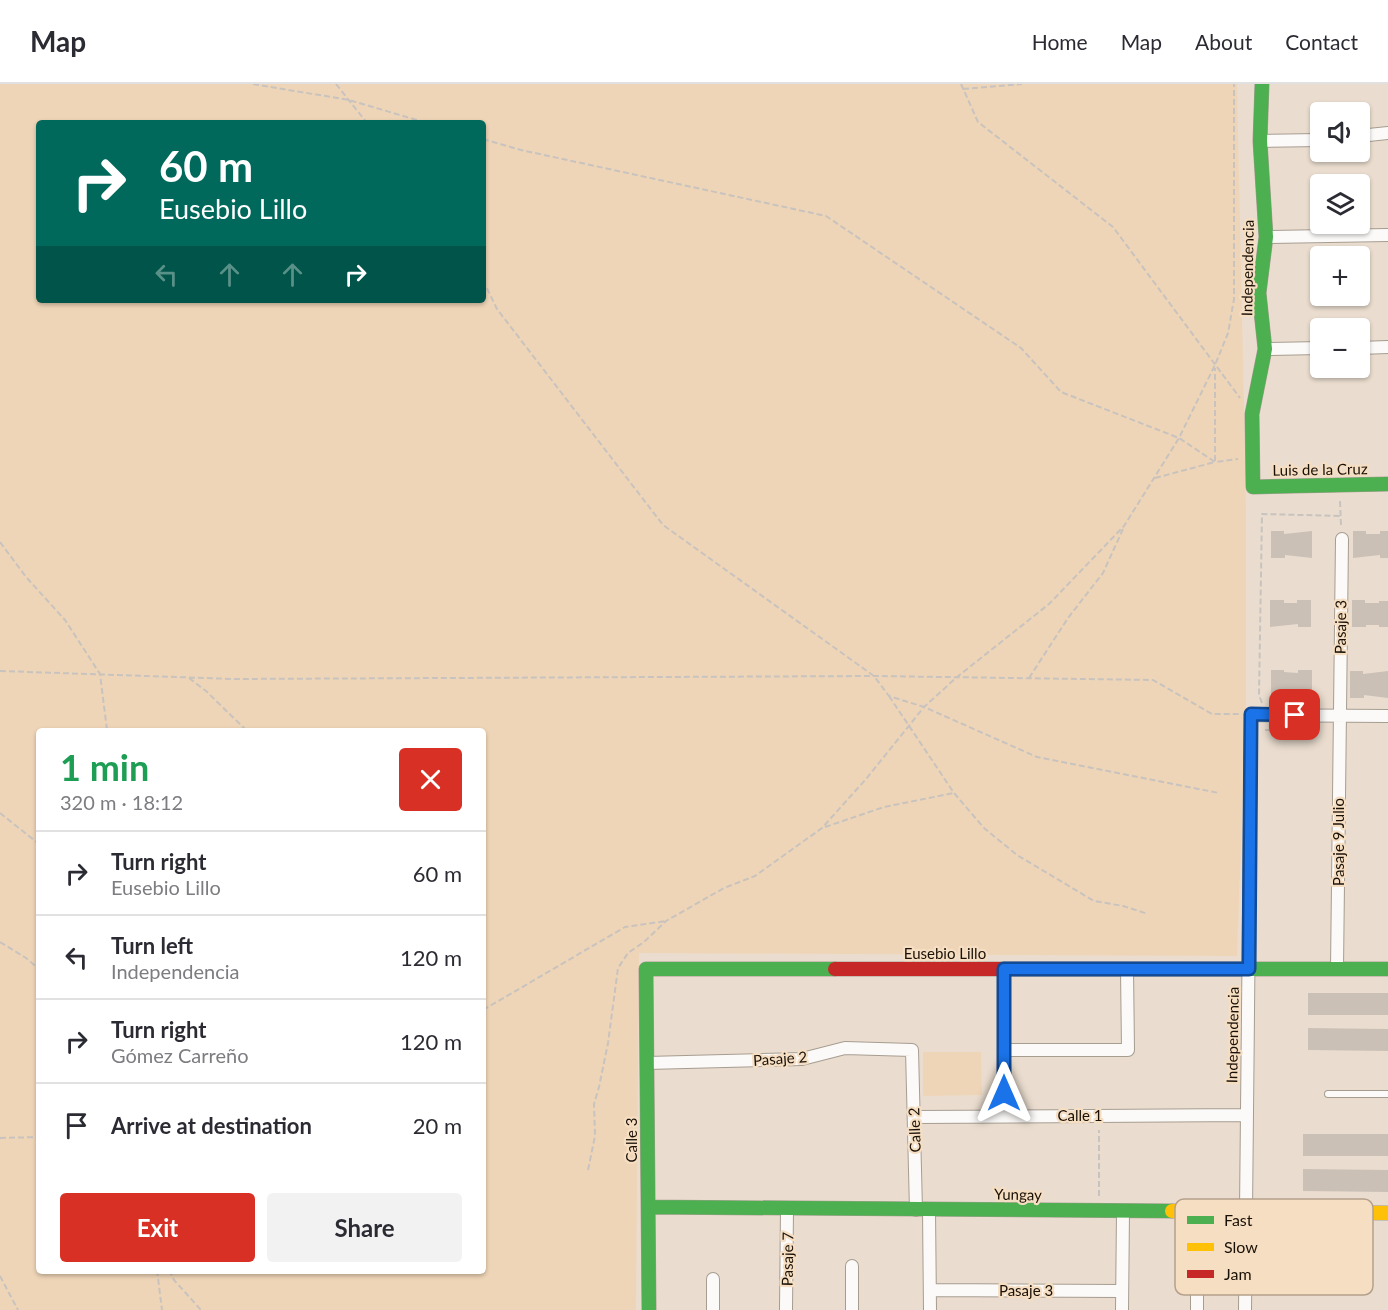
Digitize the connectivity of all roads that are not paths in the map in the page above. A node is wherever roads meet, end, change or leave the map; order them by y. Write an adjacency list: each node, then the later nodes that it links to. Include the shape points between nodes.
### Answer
1 (1263, 84): 5 (street, Independencia)
2 (1388, 133): 3 (street)
3 (1370, 135)
4 (1310, 140): 5 (street)
5 (1260, 141): 7 (street, Independencia)
6 (1388, 235): 7 (street)
7 (1266, 237): 11 (street, Independencia, via 1259,293)
8 (1388, 347): 10 (street)
9 (1310, 348): 11 (street)
10 (1370, 348)
11 (1264, 349): 13 (street, Independencia, via 1252,414)
12 (1388, 484): 13 (street, Luis de la Cruz)
13 (1253, 487)
14 (1342, 539): 15 (street, Pasaje 3)
15 (1339, 716): 16 (street); 20 (street, Independencia, via 1251,714); 21 (street, Pasaje 9 Julio)
16 (1388, 716)
17 (646, 969): 18 (street, Eusebio Lillo); 25 (street, Calle 3)
18 (1004, 969): 19 (street, Eusebio Lillo); 24 (street)
19 (1127, 969): 20 (street, Eusebio Lillo); 24 (street, via 1128,1050)
20 (1249, 969): 21 (street, Eusebio Lillo); 29 (street, Independencia)
21 (1337, 969): 22 (street, Eusebio Lillo)
22 (1388, 969)
23 (912, 1050): 25 (street, Pasaje 2, via 845,1048 802,1059); 30 (street, Calle 2)
24 (1004, 1050): 28 (street)
25 (647, 1063): 32 (street, Calle 3)
26 (1328, 1094): 27 (lane)
27 (1388, 1094)
28 (1004, 1115): 29 (street, Calle 1); 30 (street, Calle 1)
29 (1247, 1115): 31 (street, Independencia)
30 (914, 1117): 34 (street, Calle 2)
31 (1246, 1199)
32 (648, 1207): 33 (street, Yungay); 44 (street, Calle 3)
33 (787, 1209): 34 (street, Yungay); 46 (street, Pasaje 7)
34 (923, 1210): 35 (street, Yungay); 41 (street, Calle 2)
35 (1123, 1212): 36 (street, Yungay); 42 (street)
36 (1175, 1212)
37 (1373, 1214): 38 (street, Yungay)
38 (1388, 1214)
39 (852, 1266): 47 (street)
40 (713, 1279): 45 (street)
41 (930, 1290): 42 (street, Pasaje 3); 48 (street, Calle 2)
42 (1122, 1291): 49 (street)
43 (1245, 1295): 50 (street, Independencia)
44 (649, 1310)
45 (713, 1310)
46 (786, 1310)
47 (852, 1310)
48 (930, 1310)
49 (1122, 1310)
50 (1245, 1310)

